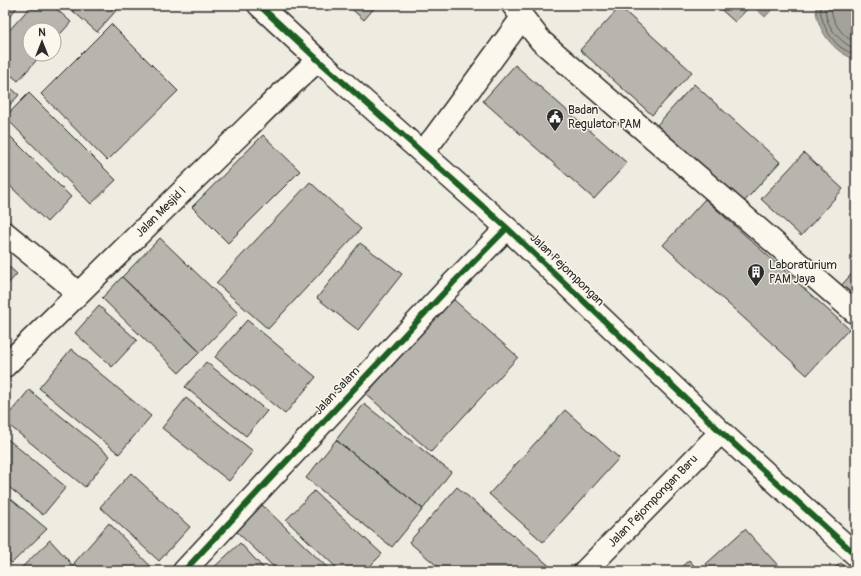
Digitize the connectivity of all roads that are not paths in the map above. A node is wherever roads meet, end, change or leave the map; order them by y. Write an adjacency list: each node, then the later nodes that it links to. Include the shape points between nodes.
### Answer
1 (259, 5): 3 (street, Jalan Pejompongan)
2 (518, 12): 4 (street); 8 (street, via 541,41)
3 (318, 60): 4 (street, Jalan Pejompongan); 7 (street, Jalan Mesjid I)
4 (422, 152): 5 (street, Jalan Pejompongan)
5 (507, 228): 10 (street, Jalan Pejompongan); 12 (street, Jalan Salam)
6 (5, 233): 7 (street)
7 (78, 294): 9 (street, Jalan Mesjid I)
8 (856, 313)
9 (5, 366)
10 (722, 432): 11 (street, Jalan Pejompongan); 13 (street, Jalan Pejompongan Baru)
11 (856, 555)
12 (184, 571)
13 (586, 571)

